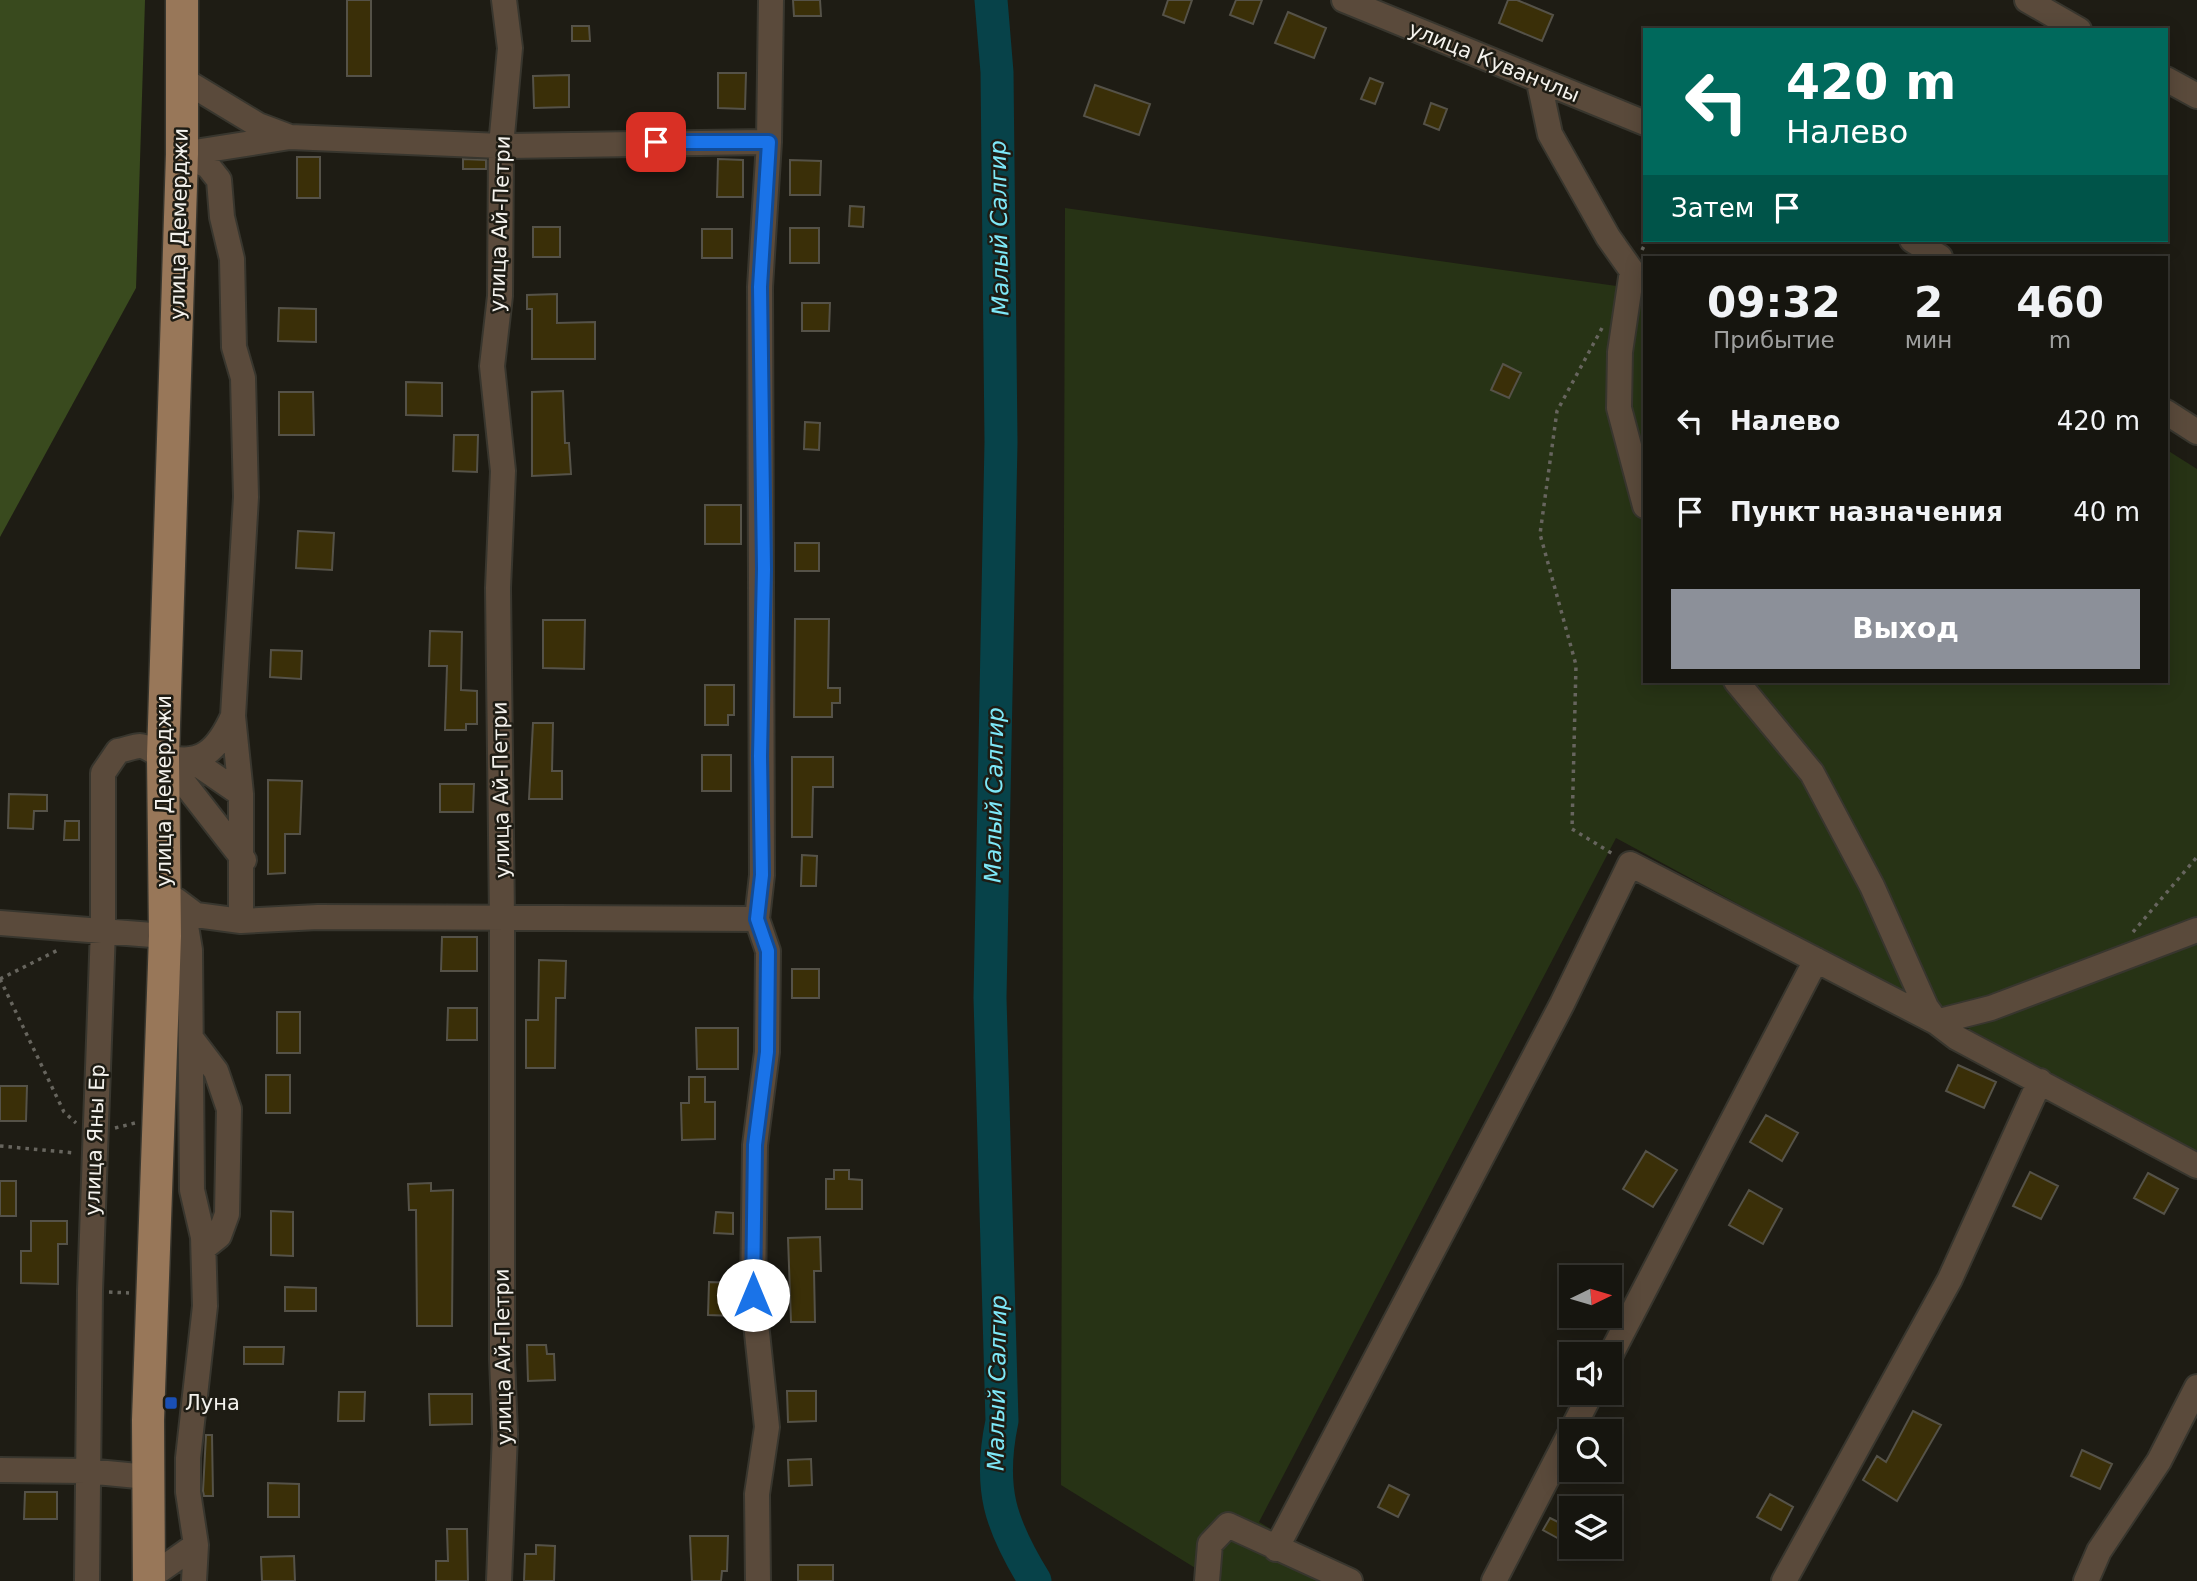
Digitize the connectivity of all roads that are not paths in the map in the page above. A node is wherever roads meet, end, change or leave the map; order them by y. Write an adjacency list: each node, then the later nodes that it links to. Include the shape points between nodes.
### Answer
1 (182, 0): 7 (main road, улица Демерджи)
2 (504, 0): 14 (street, улица Ай-Петри, via 510,48)
3 (771, 0): 13 (street)
4 (1344, 0): 9 (street, улица Куванчлы)
5 (2027, 0): 6 (street)
6 (2076, 28)
7 (182, 79): 12 (street, via 258,125); 15 (main road, улица Демерджи)
8 (2168, 80): 10 (street)
9 (1539, 82): 11 (street, улица Куванчлы); 20 (street, via 1550,134 1632,271 1620,352 1619,408)
10 (2197, 96)
11 (1643, 122)
12 (290, 137): 14 (street); 15 (street)
13 (769, 142): 14 (street); 28 (street, via 760,287 764,569 762,875)
14 (501, 146): 27 (street, улица Ай-Петри, via 500,296 492,366 503,471 498,588)
15 (182, 154): 22 (street, via 208,166 219,180 232,259 234,347 243,378 246,497); 23 (main road, улица Демерджи)
16 (1915, 242): 17 (street)
17 (1938, 256)
18 (2168, 413): 19 (street)
19 (2197, 432)
20 (1643, 498)
21 (1738, 683): 35 (street, via 1812,773)
22 (233, 716): 23 (street, via 220,743 210,752); 24 (street)
23 (176, 757): 24 (street); 25 (street); 26 (main road, улица Демерджи); 31 (street, улица Яны Ер, via 141,746 118,751 103,773)
24 (241, 794): 25 (street)
25 (244, 860): 29 (street)
26 (173, 897): 29 (street, via 196,915); 33 (main road, улица Демерджи); 36 (street, via 190,950)
27 (502, 917): 28 (street); 29 (street); 51 (street, улица Ай-Петри, via 505,1434)
28 (757, 919): 52 (street, via 768,951 767,1052 755,1145 753,1295 767,1427 757,1494)
29 (241, 921)
30 (0, 923): 31 (street)
31 (103, 929): 33 (street); 44 (street, улица Яны Ер)
32 (2197, 930): 35 (street, via 1991,1008)
33 (164, 936): 45 (main road, улица Демерджи)
34 (1816, 960): 35 (street); 40 (street); 47 (street, via 1630,864 1556,1016)
35 (1936, 1022): 37 (street, via 1956,1038)
36 (191, 1038): 39 (street, via 192,1190); 39 (street, via 216,1071 229,1109 227,1214 219,1236)
37 (2040, 1081): 38 (street); 56 (street, via 1951,1279)
38 (2197, 1166)
39 (204, 1248): 46 (street, via 205,1306 188,1458)
40 (1617, 1342)
41 (2197, 1387): 57 (street, via 2159,1461 2099,1551)
42 (1585, 1405): 55 (street)
43 (0, 1470): 44 (street)
44 (86, 1472): 45 (street); 49 (street, улица Яны Ер)
45 (148, 1477): 48 (main road, улица Демерджи)
46 (196, 1545): 48 (street); 50 (street)
47 (1276, 1549): 53 (street, via 1228,1525 1210,1544); 54 (street)
48 (149, 1580)
49 (87, 1581)
50 (194, 1581)
51 (499, 1581)
52 (758, 1581)
53 (1207, 1581)
54 (1350, 1581)
55 (1493, 1581)
56 (1784, 1581)
57 (2087, 1581)

